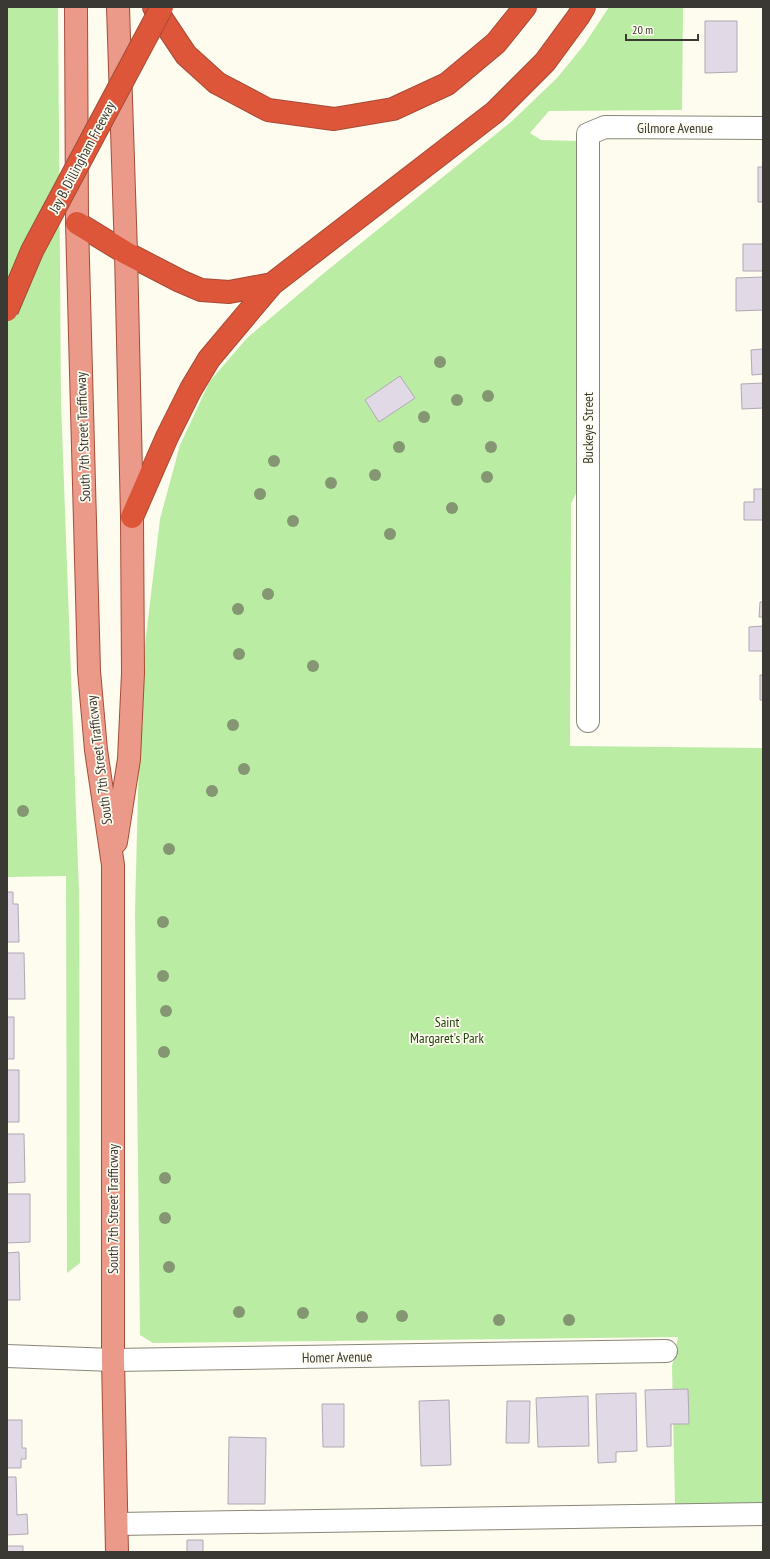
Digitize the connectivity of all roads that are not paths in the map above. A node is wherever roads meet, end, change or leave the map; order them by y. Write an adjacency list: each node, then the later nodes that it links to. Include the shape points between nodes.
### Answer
1 (76, 7): 9 (main road, South 7th Street Trafficway)
2 (118, 7): 10 (main road, South 7th Street Trafficway)
3 (154, 7): 5 (highway, via 186,56 218,82 268,110 334,119 393,109 447,84 496,43)
4 (162, 7): 12 (highway, Jay B. Dillingham Freeway, bridge, via 32,251)
5 (525, 7)
6 (584, 7): 11 (highway, via 545,62 495,112)
7 (763, 128): 8 (street, Gilmore Avenue, via 605,127)
8 (588, 134): 14 (street, Buckeye Street)
9 (77, 223): 10 (highway); 15 (main road, South 7th Street Trafficway, via 89,671 96,750)
10 (126, 253): 11 (highway, via 201,290 229,292); 13 (main road, South 7th Street Trafficway)
11 (272, 284): 13 (highway, via 209,359 167,437)
12 (7, 310)
13 (132, 517): 15 (main road, South 7th Street Trafficway, via 133,673 129,759)
14 (588, 722)
15 (112, 865): 18 (main road, South 7th Street Trafficway)
16 (666, 1351): 18 (street, Homer Avenue)
17 (7, 1356): 18 (street, Homer Avenue)
18 (114, 1360): 20 (main road, South 7th Street Trafficway)
19 (763, 1514): 20 (street)
20 (117, 1524): 21 (main road, South 7th Street Trafficway)
21 (117, 1552)

